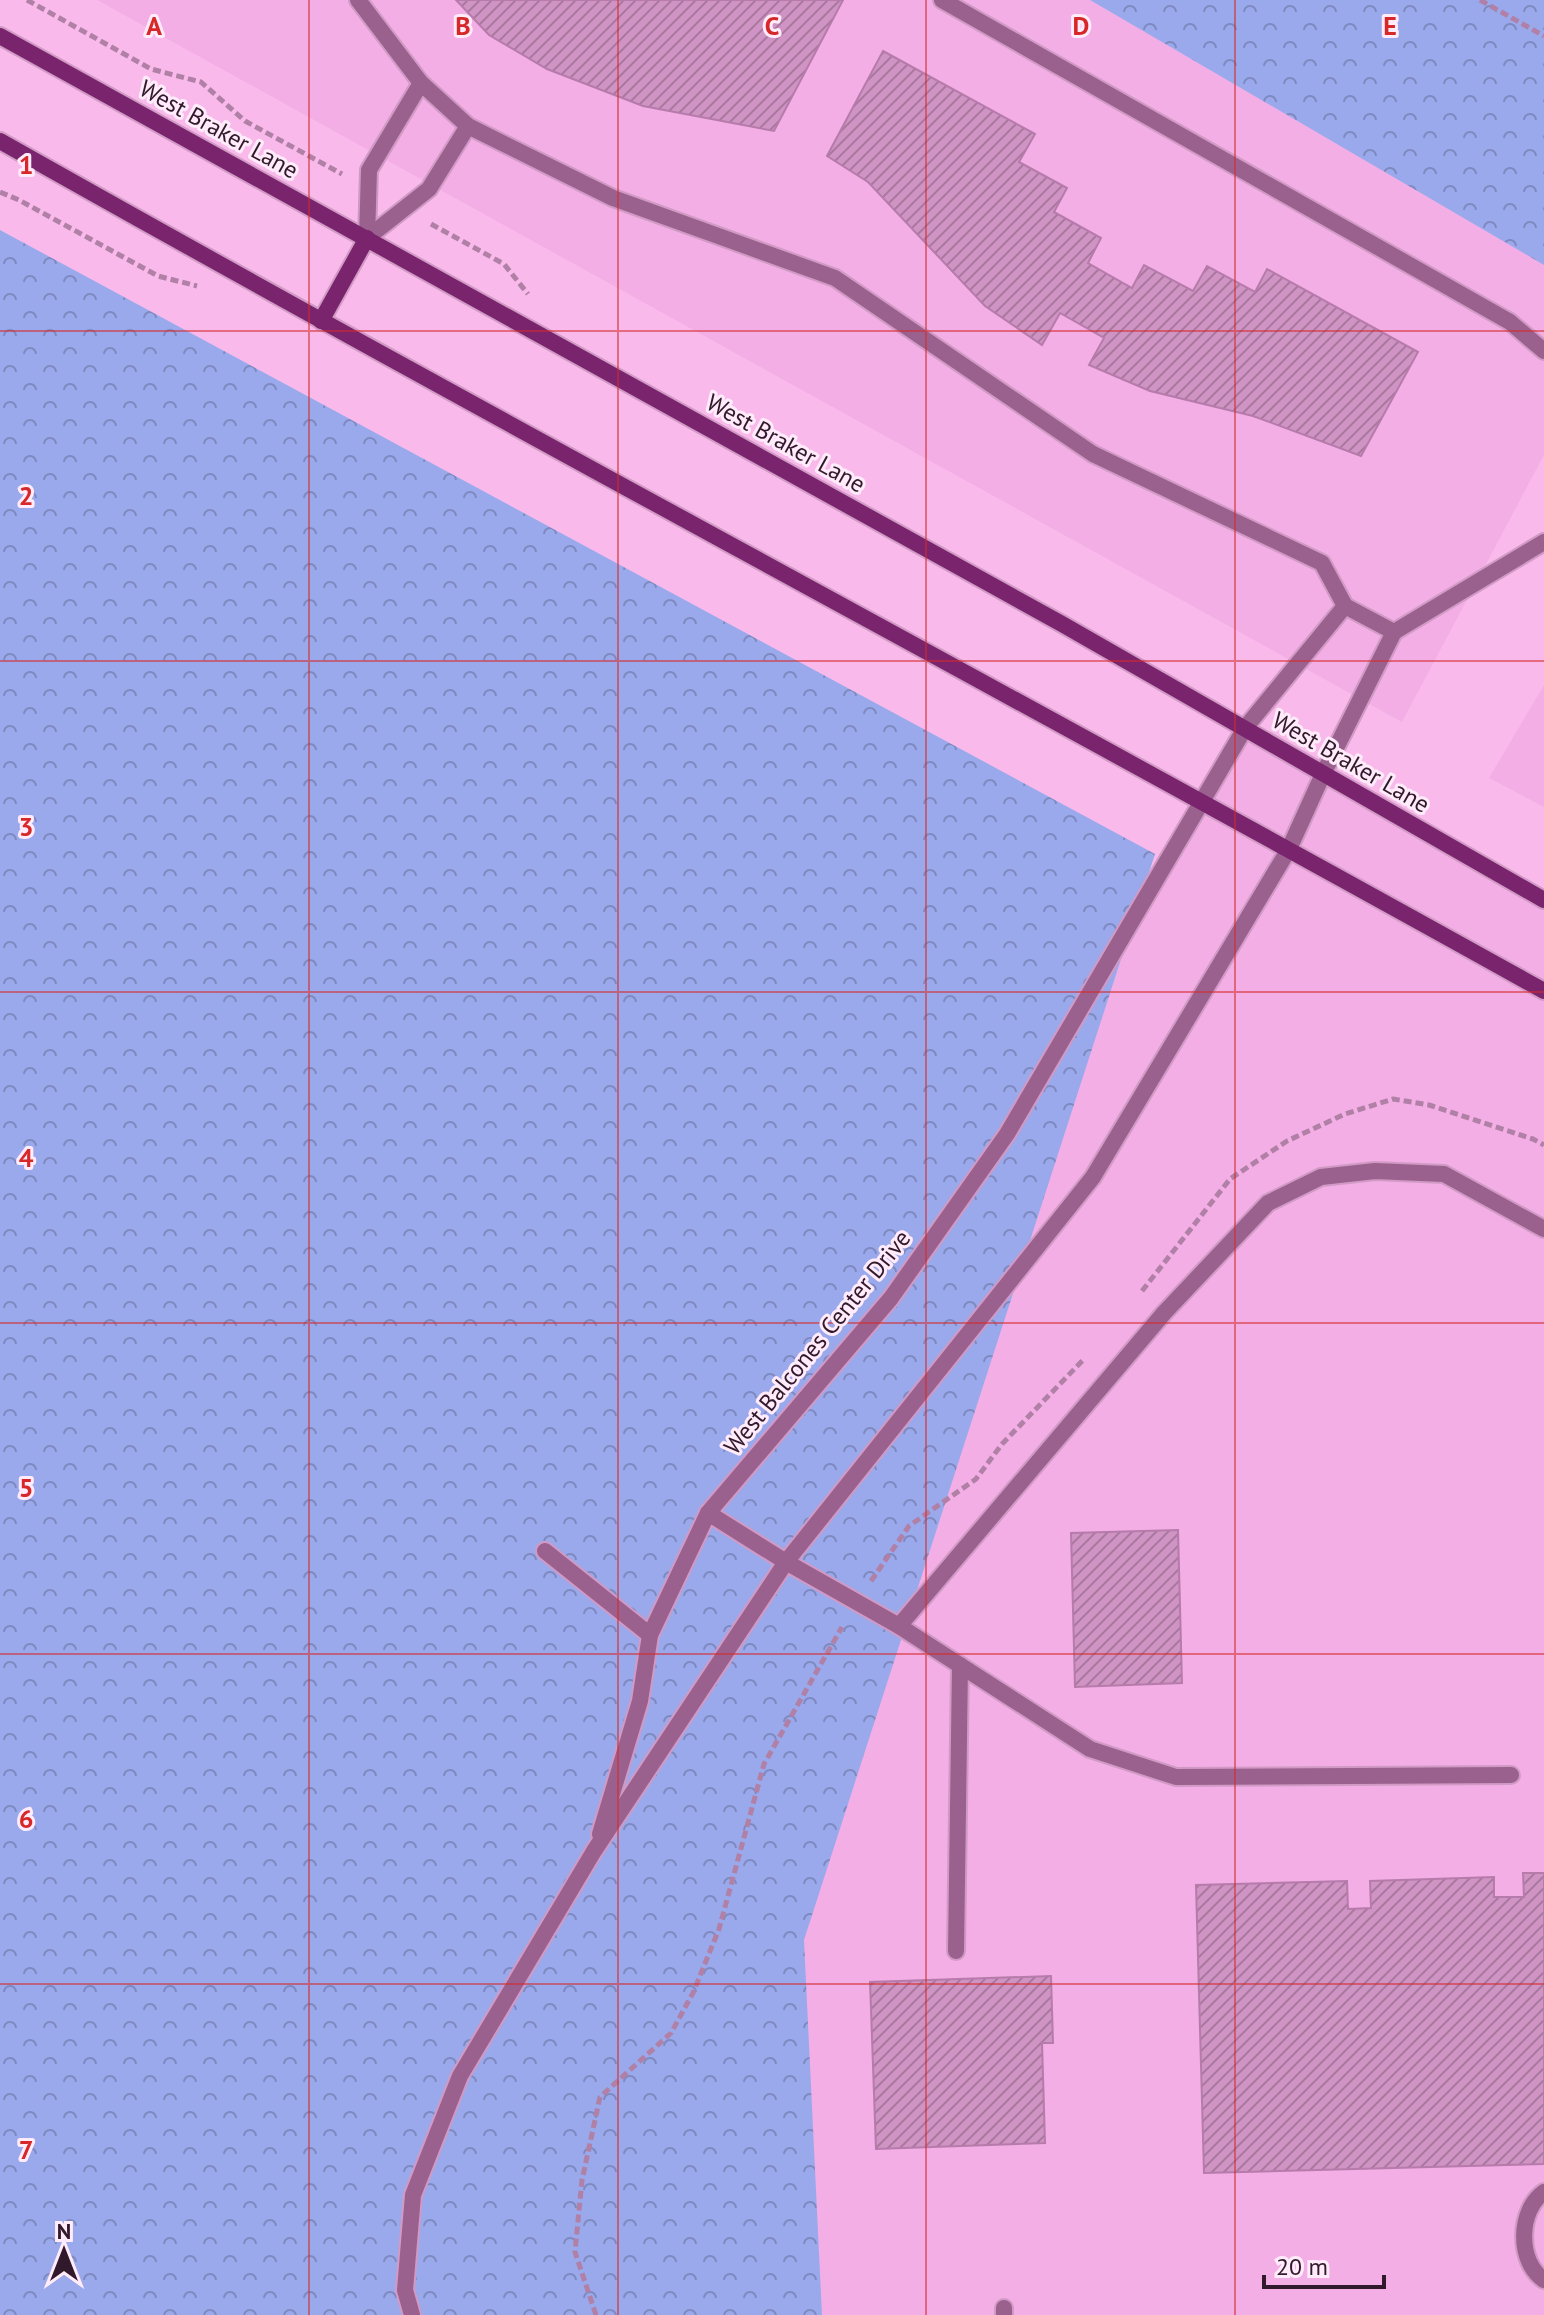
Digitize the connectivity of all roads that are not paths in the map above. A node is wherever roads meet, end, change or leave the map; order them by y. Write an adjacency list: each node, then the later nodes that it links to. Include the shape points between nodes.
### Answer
1 (358, 0): 4 (street)
2 (942, 0): 9 (street, via 1510,322)
3 (0, 36): 7 (main road, West Braker Lane)
4 (421, 83): 5 (street); 7 (street, via 369,170)
5 (468, 126): 7 (street, via 429,189); 11 (street, via 613,198 835,278 1093,454 1322,563)
6 (0, 141): 8 (main road)
7 (367, 238): 8 (main road); 13 (main road, West Braker Lane)
8 (321, 321): 15 (main road)
9 (1544, 351)
10 (1544, 542): 12 (street)
11 (1345, 606): 12 (street); 13 (street, West Balcones Center Drive)
12 (1394, 632): 14 (street, West Balcones Center Drive)
13 (1245, 728): 14 (main road, West Braker Lane); 15 (street, West Balcones Center Drive)
14 (1323, 774): 16 (street, West Balcones Center Drive); 17 (main road, West Braker Lane)
15 (1201, 800): 16 (main road); 20 (street, West Balcones Center Drive, via 1007,1134 891,1298)
16 (1289, 849): 18 (main road); 22 (street, West Balcones Center Drive, via 1093,1177)
17 (1544, 900)
18 (1544, 991)
19 (1544, 1229): 23 (street, via 1444,1174 1375,1171 1321,1177 1268,1203 1164,1313)
20 (708, 1513): 22 (street); 24 (street, West Balcones Center Drive)
21 (545, 1551): 24 (street)
22 (786, 1562): 23 (street); 27 (street, West Balcones Center Drive)
23 (899, 1626): 25 (street)
24 (650, 1635): 27 (street, West Balcones Center Drive, via 640,1701)
25 (960, 1665): 26 (street, via 1090,1749 1176,1777); 28 (street)
26 (1511, 1775)
27 (594, 1851): 31 (street, West Balcones Center Drive, via 460,2076 413,2195 405,2290)
28 (956, 1951)
29 (1544, 2192): 30 (street, via 1526,2219 1524,2248)
30 (1544, 2280)
31 (412, 2315)

